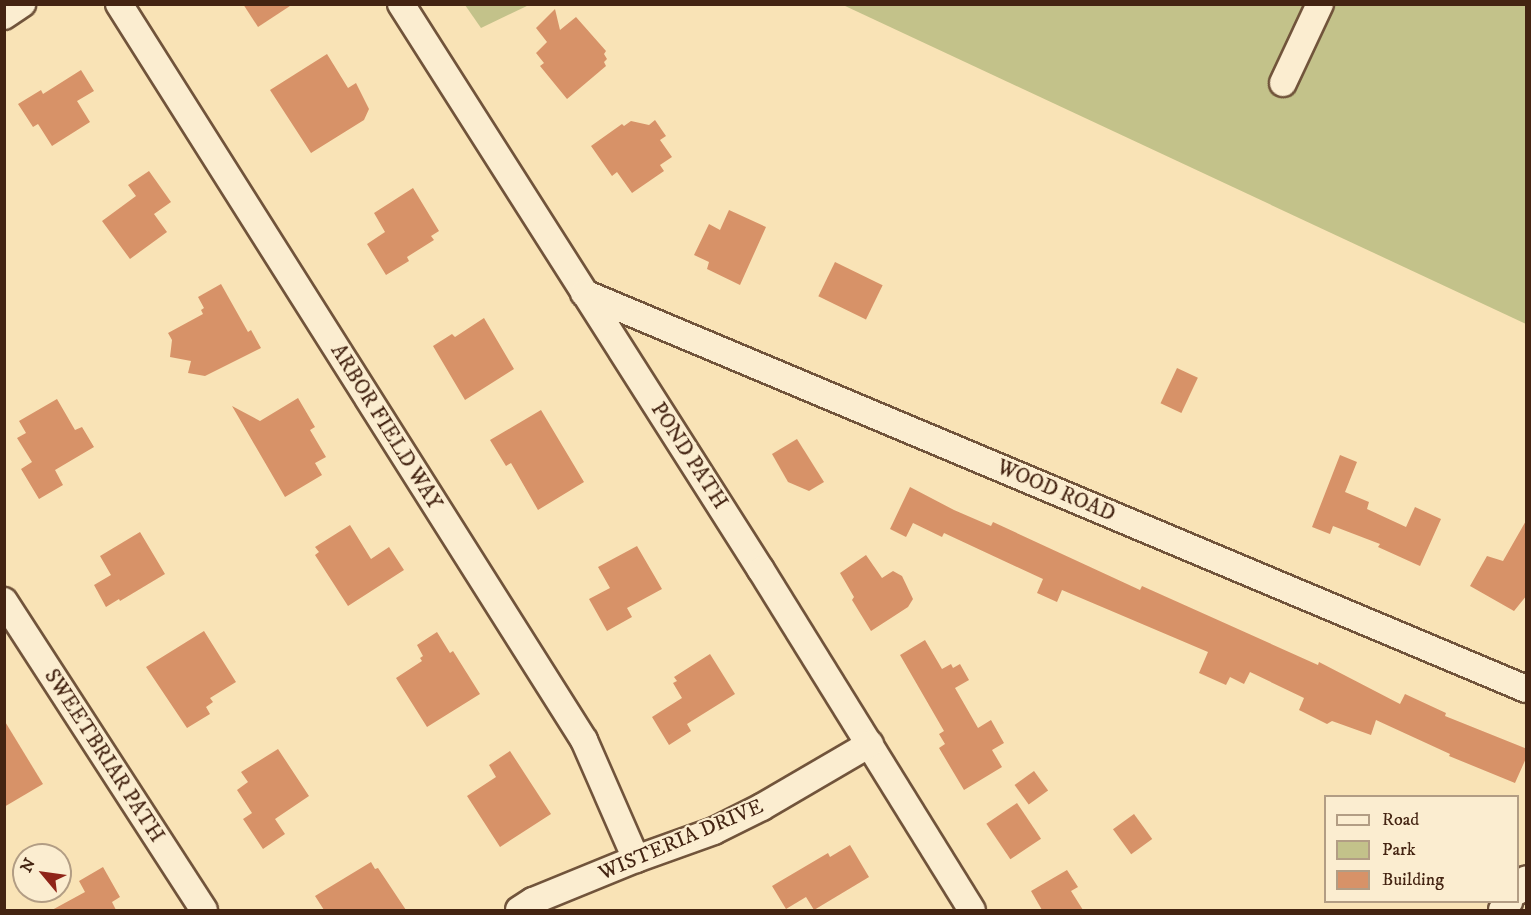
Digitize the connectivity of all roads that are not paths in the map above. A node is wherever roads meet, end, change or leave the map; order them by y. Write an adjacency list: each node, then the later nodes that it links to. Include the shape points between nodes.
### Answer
1 (22, 4): 5 (street)
2 (120, 4): 12 (street, ARBOR FIELD WAY, via 584,741)
3 (401, 4): 7 (street, POND PATH)
4 (1320, 4): 6 (street)
5 (4, 16)
6 (1283, 83)
7 (584, 293): 10 (street, WOOD ROAD); 11 (street, POND PATH)
8 (4, 601): 9 (street, SWEETBRIAR PATH)
9 (13, 632): 13 (street, SWEETBRIAR PATH)
10 (1527, 689)
11 (870, 744): 12 (street, WISTERIA DRIVE, via 714,831); 15 (street, POND PATH)
12 (636, 859): 14 (street, WISTERIA DRIVE)
13 (204, 910)
14 (519, 910)
15 (972, 910)

